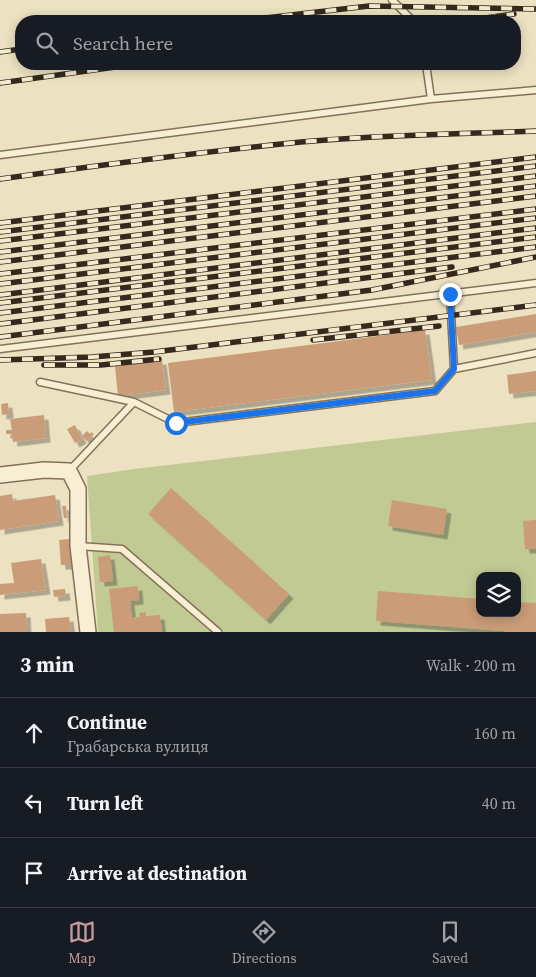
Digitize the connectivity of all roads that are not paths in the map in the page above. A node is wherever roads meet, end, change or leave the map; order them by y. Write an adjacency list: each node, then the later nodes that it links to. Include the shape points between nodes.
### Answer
1 (392, 0): 2 (lane)
2 (407, 15)
3 (427, 70): 5 (lane)
4 (536, 90): 5 (lane)
5 (431, 99): 6 (lane)
6 (0, 155)
7 (536, 283): 8 (lane)
8 (450, 294): 9 (lane); 11 (lane)
9 (0, 349)
10 (536, 353): 11 (lane)
11 (454, 369): 13 (lane, via 435,391 176,423)
12 (40, 382): 13 (lane)
13 (134, 402): 14 (lane)
14 (69, 472): 15 (street, via 44,470); 16 (street, via 78,489)
15 (0, 475)
16 (78, 546): 17 (street); 18 (lane, via 122,549)
17 (88, 632)
18 (218, 632)

